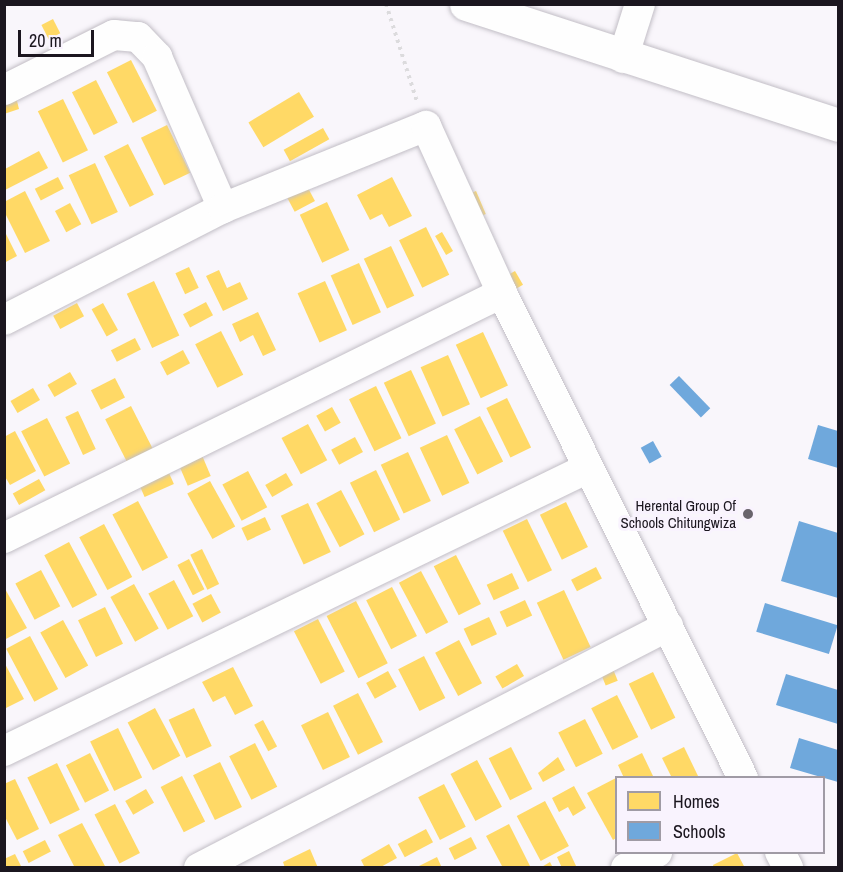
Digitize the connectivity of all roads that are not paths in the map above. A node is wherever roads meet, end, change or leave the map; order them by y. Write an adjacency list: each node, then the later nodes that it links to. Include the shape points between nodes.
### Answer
1 (466, 4): 3 (street)
2 (640, 4): 3 (street)
3 (622, 58): 5 (street)
4 (4, 90): 6 (street, via 114,35 138,37 157,57)
5 (838, 125)
6 (223, 208): 7 (street, via 426,126); 8 (street)
7 (502, 293): 9 (street); 10 (street)
8 (4, 320)
9 (588, 468): 11 (street); 12 (street)
10 (4, 538)
11 (668, 626): 13 (street); 15 (street)
12 (4, 751)
13 (743, 776)
14 (653, 854): 16 (street)
15 (199, 867)
16 (626, 867)

